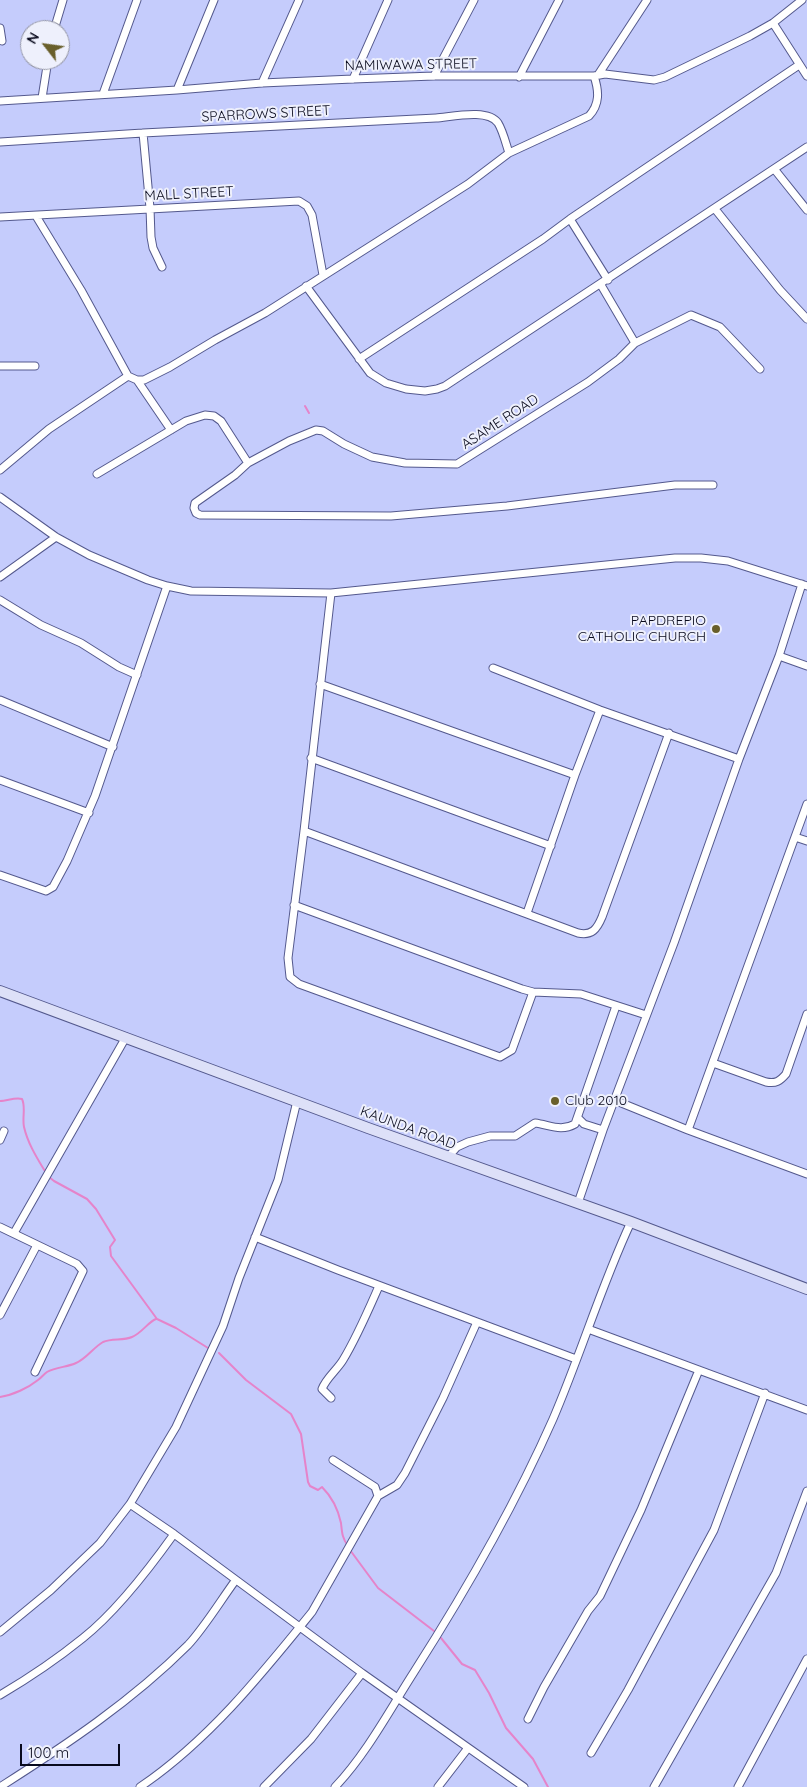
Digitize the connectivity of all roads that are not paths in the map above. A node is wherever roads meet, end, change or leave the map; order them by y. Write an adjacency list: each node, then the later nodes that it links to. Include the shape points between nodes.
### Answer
1 (63, 0): 10 (street)
2 (137, 0): 23 (street)
3 (214, 0): 22 (street)
4 (299, 0): 21 (street)
5 (388, 0): 20 (street)
6 (474, 0): 16 (street)
7 (558, 0): 17 (street)
8 (647, 0): 18 (street)
9 (802, 0): 11 (street, NAMIWAWA STREET)
10 (57, 20)
11 (773, 22): 14 (street); 18 (street, NAMIWAWA STREET, via 661,78)
12 (0, 28): 13 (street)
13 (2, 41)
14 (799, 65): 19 (street); 36 (street)
15 (46, 70): 24 (street)
16 (434, 76): 17 (street, NAMIWAWA STREET); 20 (street, NAMIWAWA STREET)
17 (519, 76): 18 (street, NAMIWAWA STREET)
18 (596, 76): 29 (street, via 598,102 589,116)
19 (807, 76)
20 (353, 79): 21 (street, NAMIWAWA STREET)
21 (262, 82): 22 (street, NAMIWAWA STREET)
22 (177, 90): 23 (street, NAMIWAWA STREET)
23 (103, 94): 24 (street, NAMIWAWA STREET)
24 (42, 98): 25 (street, NAMIWAWA STREET)
25 (0, 100)
26 (144, 133): 27 (street, SPARROWS STREET); 29 (street, SPARROWS STREET, via 480,114 498,123); 31 (street)
27 (0, 142)
28 (807, 147): 30 (street)
29 (509, 153): 38 (street, via 468,184)
30 (775, 170): 32 (street); 33 (street)
31 (150, 208): 34 (street, MALL STREET); 37 (street, via 153,248); 38 (street, MALL STREET, via 303,203 312,215)
32 (715, 209): 39 (street); 42 (street)
33 (807, 210)
34 (36, 216): 35 (street, MALL STREET); 48 (street)
35 (0, 217)
36 (570, 220): 39 (street); 44 (street)
37 (162, 267)
38 (322, 275): 41 (street)
39 (608, 280): 40 (street)
40 (601, 285): 43 (street); 44 (street, via 437,390 394,387 370,373)
41 (306, 286): 44 (street); 49 (street, via 170,367 144,380)
42 (807, 319)
43 (635, 343): 47 (street, ASAME ROAD, via 691,315 720,327); 51 (street, ASAME ROAD, via 588,382 457,464 419,464 380,458 316,430)
44 (359, 359)
45 (0, 366): 46 (street)
46 (35, 366)
47 (760, 369)
48 (128, 376): 49 (street); 52 (street, via 49,429)
49 (137, 380): 50 (street)
50 (171, 430): 51 (street, via 192,418 214,416 221,421); 53 (street)
51 (248, 463): 54 (street, ASAME ROAD, via 236,475 199,499 195,503 196,513 231,517 391,516 507,506 675,485)
52 (0, 470)
53 (97, 474)
54 (713, 485)
55 (0, 497): 56 (street)
56 (56, 537): 57 (street); 59 (street, via 89,555)
57 (0, 577)
58 (805, 585): 60 (street, via 728,561 675,558); 62 (street)
59 (167, 586): 60 (street, via 191,591); 65 (street)
60 (331, 593): 66 (street)
61 (0, 600): 65 (street)
62 (779, 656): 63 (street); 72 (street)
63 (807, 666)
64 (493, 668): 68 (street)
65 (137, 675): 70 (street)
66 (320, 684): 71 (street); 73 (street)
67 (0, 700): 70 (street)
68 (600, 710): 69 (street); 73 (street)
69 (669, 733): 72 (street); 83 (street, via 598,927 585,935)
70 (113, 747): 76 (street)
71 (311, 758): 77 (street); 80 (street)
72 (739, 759): 88 (street)
73 (575, 775): 80 (street)
74 (0, 780): 76 (street)
75 (807, 804): 78 (street)
76 (89, 813): 81 (street, via 53,887 46,891)
77 (304, 831): 82 (street); 83 (street)
78 (795, 837): 79 (street); 90 (street)
79 (807, 841)
80 (551, 846): 83 (street)
81 (0, 876)
82 (294, 905): 85 (street); 85 (street, via 288,958 293,980 399,1022 500,1057 512,1050)
83 (527, 913)
84 (0, 991): 89 (main road, KAUNDA ROAD)
85 (533, 992): 86 (street, via 581,994)
86 (616, 1006): 88 (street); 93 (street)
87 (807, 1014): 90 (street, via 786,1074 774,1084)
88 (646, 1016): 91 (street)
89 (126, 1037): 92 (main road, KAUNDA ROAD); 103 (street)
90 (713, 1063): 95 (street)
91 (614, 1100): 94 (street); 95 (street)
92 (298, 1101): 98 (main road, KAUNDA ROAD); 104 (street, via 278,1180)
93 (578, 1118): 94 (street, via 584,1124); 98 (street, via 568,1128 536,1123 515,1136 490,1136 468,1142 457,1147)
94 (603, 1130): 100 (street)
95 (688, 1130): 99 (street)
96 (4, 1131): 97 (street)
97 (0, 1140)
98 (448, 1157): 100 (main road, KAUNDA ROAD)
99 (807, 1174)
100 (578, 1204): 101 (main road, KAUNDA ROAD)
101 (631, 1222): 107 (main road, KAUNDA ROAD); 110 (street)
102 (0, 1227): 103 (street)
103 (14, 1233): 105 (street)
104 (255, 1237): 106 (street); 120 (street, via 223,1326 176,1427)
105 (38, 1245): 108 (street); 113 (street, via 77,1264 84,1271)
106 (378, 1286): 109 (street); 115 (street, via 349,1350 324,1384 322,1389)
107 (807, 1289)
108 (0, 1314)
109 (477, 1322): 111 (street); 119 (street, via 405,1473 397,1485)
110 (588, 1329): 111 (street); 112 (street)
111 (576, 1359): 128 (street, via 556,1413 526,1477)
112 (699, 1370): 114 (street); 129 (street, via 641,1510 600,1596 548,1679)
113 (35, 1372)
114 (765, 1393): 116 (street); 131 (street, via 714,1530)
115 (331, 1398)
116 (807, 1410)
117 (333, 1460): 119 (street, via 375,1487)
118 (807, 1491): 138 (street, via 776,1573)
119 (378, 1496): 123 (street, via 312,1612)
120 (130, 1504): 121 (street); 124 (street, via 85,1558)
121 (174, 1534): 122 (street); 127 (street, via 153,1564 84,1638)
122 (235, 1581): 123 (street); 132 (street, via 189,1644 127,1700)
123 (300, 1627): 126 (street); 133 (street, via 256,1682 185,1752)
124 (0, 1632)
125 (807, 1659): 139 (street)
126 (362, 1673): 128 (street); 134 (street, via 311,1739)
127 (0, 1695)
128 (399, 1697): 130 (street); 135 (street, via 367,1748)
129 (528, 1719)
130 (468, 1748): 136 (street); 137 (street)
131 (591, 1753)
132 (0, 1787)
133 (140, 1787)
134 (264, 1787)
135 (335, 1787)
136 (438, 1787)
137 (524, 1787)
138 (654, 1787)
139 (738, 1787)

